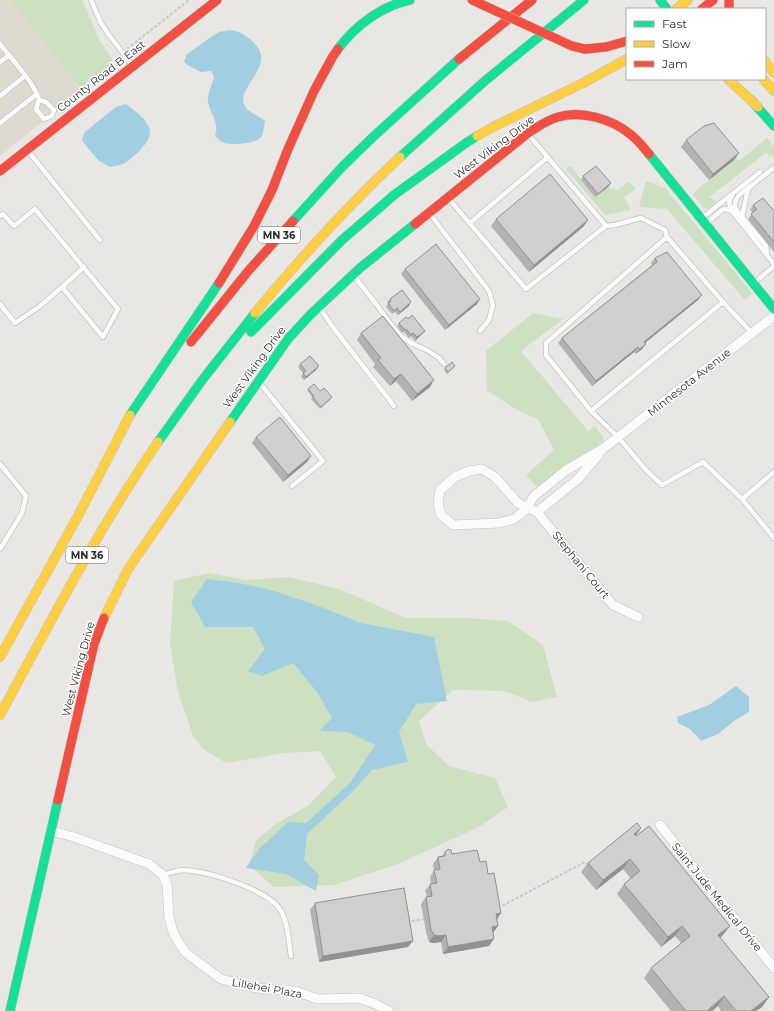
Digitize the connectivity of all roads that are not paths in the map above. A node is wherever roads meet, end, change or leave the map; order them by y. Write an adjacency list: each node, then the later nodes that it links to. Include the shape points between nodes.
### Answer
1 (92, 0): 21 (lane, via 108,35)
2 (217, 0): 21 (main road, County Road B East)
3 (410, 0): 83 (main road, via 384,9 363,23 347,37 333,56 314,91 254,226 129,417)
4 (471, 0): 15 (main road, bridge, via 572,46 599,49)
5 (532, 0): 68 (main road, MN 36, via 453,64 347,162 249,270)
6 (584, 0): 72 (main road, MN 36, via 469,94 356,199 282,280)
7 (660, 0): 11 (main road)
8 (688, 0): 12 (main road)
9 (692, 0): 13 (main road)
10 (713, 0): 14 (main road)
11 (666, 8)
12 (677, 8)
13 (700, 8)
14 (702, 8)
15 (626, 41)
16 (0, 44): 17 (lane)
17 (9, 55): 19 (lane); 24 (lane)
18 (626, 60): 28 (main road)
19 (0, 62)
20 (766, 62): 23 (main road)
21 (133, 66): 35 (main road, County Road B East)
22 (626, 66): 28 (main road)
23 (774, 73)
24 (25, 76): 30 (lane); 31 (lane)
25 (729, 80): 32 (main road)
26 (733, 80): 32 (main road)
27 (764, 80): 29 (main road)
28 (584, 83): 72 (main road, via 493,127 466,143 394,195 342,240)
29 (774, 91)
30 (0, 96)
31 (38, 97): 33 (lane, via 54,110); 33 (lane, via 36,109 44,120); 34 (lane)
32 (758, 107): 36 (main road)
33 (52, 116): 35 (lane)
34 (0, 123)
35 (59, 124): 38 (main road, County Road B East)
36 (774, 126)
37 (528, 133): 39 (lane); 45 (main road, West Viking Drive); 50 (main road, West Viking Drive, via 560,116 597,117 613,122 638,140)
38 (27, 149): 41 (main road, County Road B East); 54 (lane)
39 (548, 157): 51 (lane); 52 (lane)
40 (774, 168): 43 (lane)
41 (0, 171)
42 (760, 172): 44 (lane)
43 (751, 186): 49 (lane); 49 (lane, via 737,198 735,206)
44 (732, 195): 46 (lane, via 729,203); 50 (lane)
45 (448, 198): 48 (main road, West Viking Drive); 51 (lane)
46 (732, 211): 50 (lane, via 722,210); 55 (lane)
47 (1, 213): 57 (lane, via 14,226 36,209)
48 (429, 213): 58 (main road, West Viking Drive); 66 (lane, via 489,291 493,305 489,320)
49 (742, 217): 55 (lane, via 766,246)
50 (704, 221): 59 (main road, West Viking Drive)
51 (470, 223): 52 (lane, via 526,289)
52 (606, 226): 53 (lane, via 641,218 665,230)
53 (667, 237): 61 (lane); 74 (lane, via 546,343 546,355)
54 (100, 240)
55 (767, 256): 56 (lane)
56 (774, 265): 59 (lane)
57 (84, 267): 60 (lane); 60 (lane, via 118,309 103,338)
58 (353, 275): 63 (main road, West Viking Drive); 69 (lane, via 402,337 427,350)
59 (753, 283): 64 (main road, West Viking Drive)
60 (62, 287): 62 (lane, via 15,323)
61 (723, 302): 67 (lane); 74 (lane)
62 (0, 304)
63 (319, 306): 71 (main road, West Viking Drive, via 288,339); 73 (lane)
64 (774, 308)
65 (774, 316): 67 (street, Minnesota Avenue)
66 (480, 331)
67 (752, 333): 75 (street, Minnesota Avenue)
68 (187, 347)
69 (444, 364)
70 (165, 379): 83 (main road, MN 36, via 124,438)
71 (258, 380): 79 (lane, via 323,461); 90 (main road, West Viking Drive, via 144,545 114,595 94,644)
72 (186, 402): 88 (main road, MN 36, via 145,460 113,512)
73 (394, 406)
74 (591, 411): 75 (lane)
75 (618, 437): 76 (street, Minnesota Avenue); 80 (lane, via 646,470 662,484 703,462)
76 (604, 448): 81 (street, Minnesota Avenue, via 566,471 533,497); 82 (street, Minnesota Avenue, via 578,479)
77 (0, 464): 85 (lane, via 26,496 22,513)
78 (774, 472): 80 (lane)
79 (292, 486)
80 (742, 498): 84 (lane)
81 (528, 508): 81 (street, Minnesota Avenue, via 518,503 495,478 482,469 455,477 440,490 438,502 441,515 453,525 499,523 514,519); 82 (street, Stephani Court)
82 (537, 512): 86 (street, Stephani Court, via 613,605)
83 (78, 516): 87 (main road, MN 36)
84 (774, 538)
85 (0, 550)
86 (638, 617)
87 (0, 657)
88 (0, 715)
89 (660, 825): 93 (street, Saint Jude Medical Drive)
90 (51, 831): 91 (street, via 149,864); 94 (main road, West Viking Drive)
91 (163, 875): 92 (lane, via 184,870 201,873 232,881 263,895 281,909); 95 (street, Lillehei Plaza, via 169,917 179,943 186,953 221,979 256,988 295,991 318,999 359,998)
92 (291, 956)
93 (774, 968)
94 (10, 1011)
95 (389, 1011)

